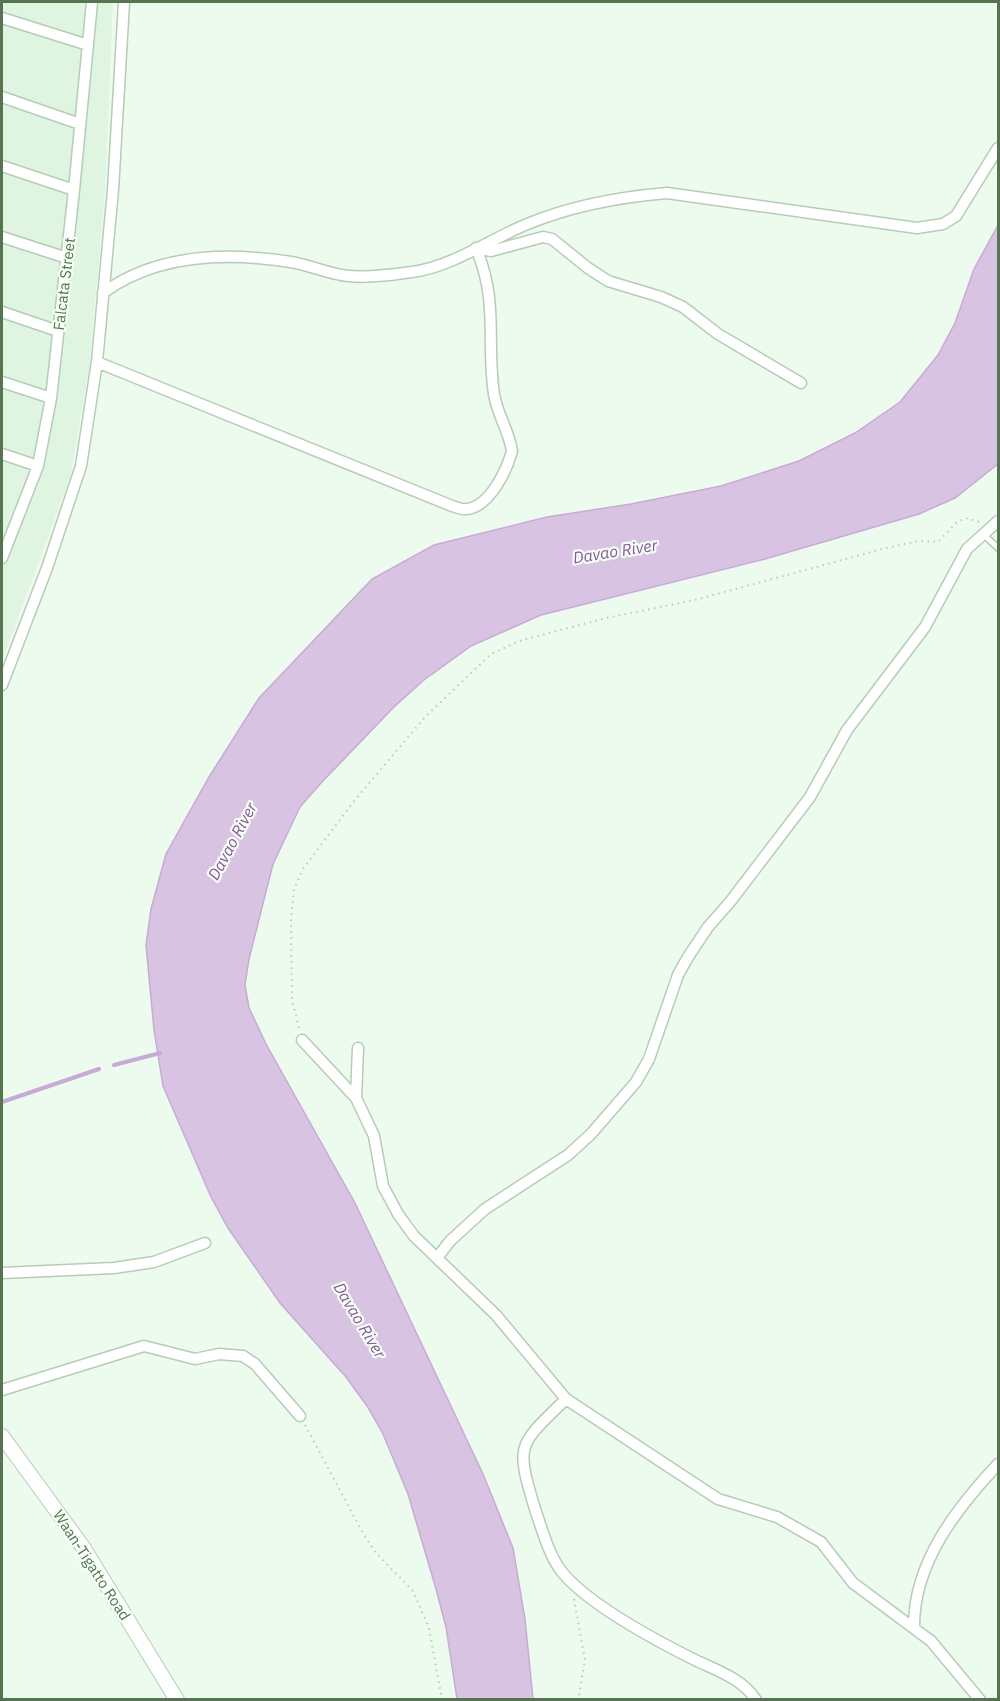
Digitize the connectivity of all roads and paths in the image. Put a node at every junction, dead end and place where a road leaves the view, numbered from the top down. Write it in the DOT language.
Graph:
graph roads {
  1 [pos="92,2"];
  2 [pos="124,2"];
  3 [pos="2,18"];
  4 [pos="88,45"];
  5 [pos="2,97"];
  6 [pos="80,124"];
  7 [pos="999,148"];
  8 [pos="2,166"];
  9 [pos="74,190"];
  10 [pos="2,237"];
  11 [pos="476,248"];
  12 [pos="67,258"];
  13 [pos="103,293"];
  14 [pos="2,312"];
  15 [pos="58,331"];
  16 [pos="97,362"];
  17 [pos="2,382"];
  18 [pos="801,382"];
  19 [pos="51,398"];
  20 [pos="2,454"];
  21 [pos="38,466"];
  22 [pos="991,528"];
  23 [pos="6,530"];
  24 [pos="999,548"];
  25 [pos="2,558"];
  26 [pos="2,685"];
  27 [pos="302,1040"];
  28 [pos="358,1048"];
  29 [pos="356,1098"];
  30 [pos="205,1243"];
  31 [pos="437,1258"];
  32 [pos="2,1274"];
  33 [pos="2,1390"];
  34 [pos="566,1399"];
  35 [pos="300,1416"];
  36 [pos="2,1436"];
  37 [pos="999,1464"];
  38 [pos="576,1586"];
  39 [pos="914,1626"];
  40 [pos="177,1700"];
  41 [pos="442,1700"];
  42 [pos="578,1700"];
  43 [pos="756,1700"];
  44 [pos="980,1700"];
  1 -- 4 [label="street, Falcata Street"];
  2 -- 13 [label="street"];
  3 -- 4 [label="street"];
  4 -- 6 [label="street, Falcata Street"];
  5 -- 6 [label="street"];
  6 -- 9 [label="street, Falcata Street"];
  7 -- 11 [label="street"];
  8 -- 9 [label="street"];
  9 -- 12 [label="street, Falcata Street"];
  10 -- 12 [label="street"];
  11 -- 13 [label="street"];
  11 -- 16 [label="street"];
  11 -- 18 [label="street"];
  12 -- 15 [label="street, Falcata Street"];
  13 -- 16 [label="street"];
  14 -- 15 [label="street"];
  15 -- 19 [label="street, Falcata Street"];
  16 -- 26 [label="street"];
  17 -- 19 [label="street"];
  19 -- 21 [label="street, Falcata Street"];
  20 -- 21 [label="street"];
  21 -- 23 [label="street, Falcata Street"];
  22 -- 24 [label="lane"];
  22 -- 27 [label="path"];
  22 -- 31 [label="street"];
  23 -- 25 [label="street, Falcata Street"];
  27 -- 29 [label="street"];
  28 -- 29 [label="street"];
  29 -- 31 [label="street"];
  30 -- 32 [label="street"];
  31 -- 34 [label="street"];
  33 -- 35 [label="street"];
  34 -- 38 [label="street"];
  34 -- 39 [label="street"];
  35 -- 41 [label="path"];
  36 -- 40 [label="street, Waan-Tigatto Road"];
  37 -- 39 [label="street"];
  38 -- 42 [label="path"];
  38 -- 43 [label="street"];
  39 -- 44 [label="street"];
}
